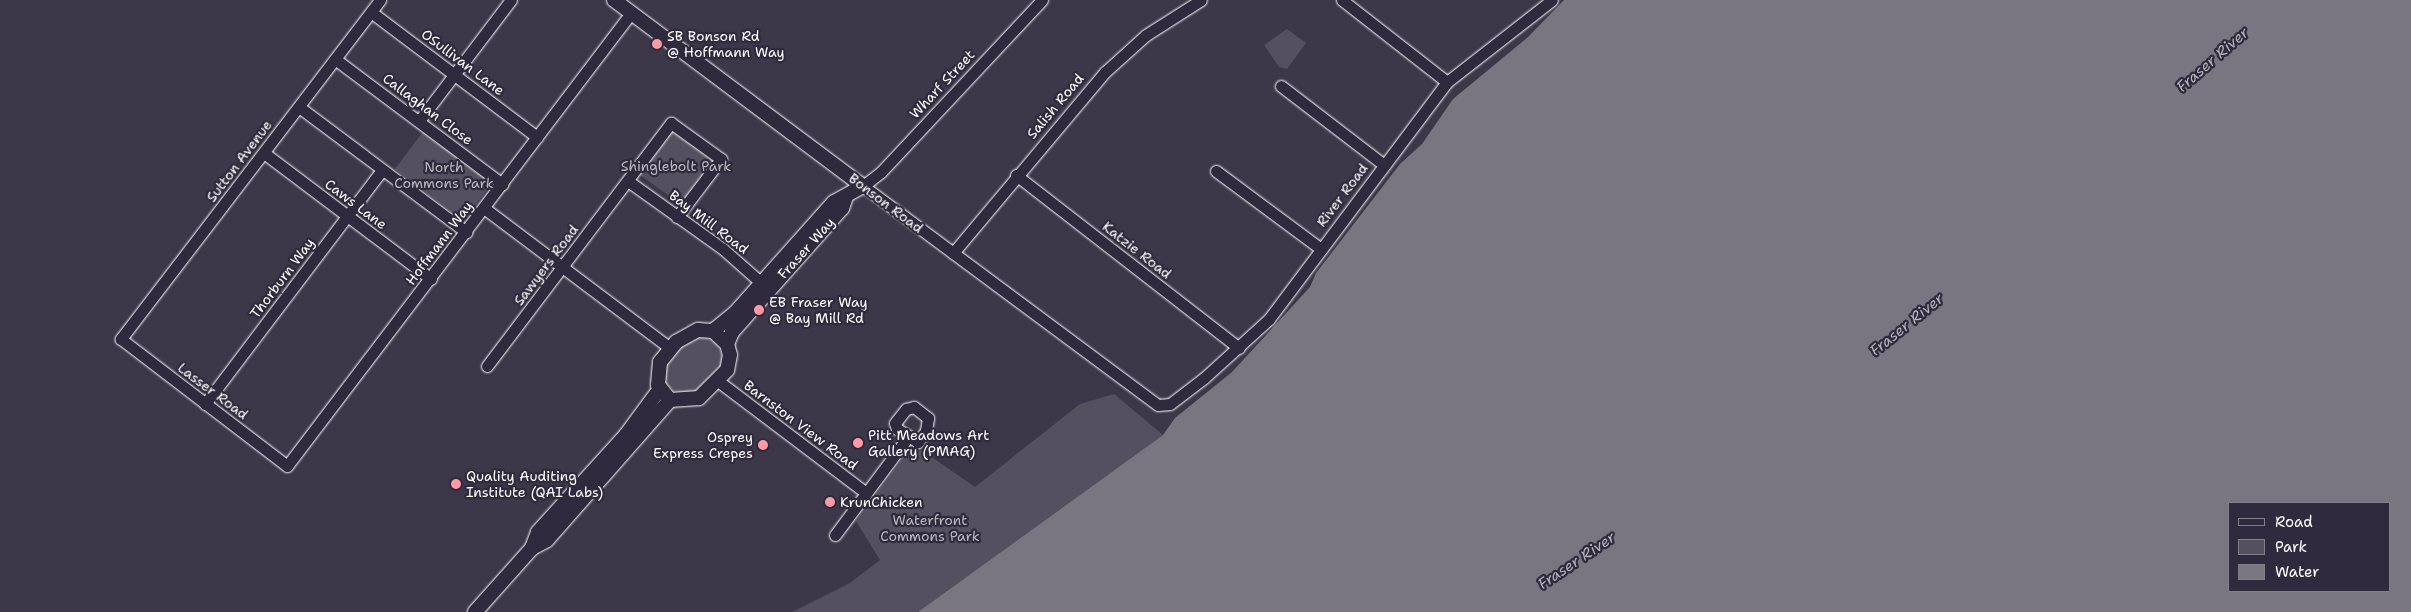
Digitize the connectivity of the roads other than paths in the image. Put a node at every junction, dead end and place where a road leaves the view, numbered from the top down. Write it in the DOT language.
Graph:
graph roads {
  1 [pos="380,0"];
  2 [pos="511,0"];
  3 [pos="614,0"];
  4 [pos="1042,0"];
  5 [pos="1201,0"];
  6 [pos="1342,0"];
  7 [pos="1552,0"];
  8 [pos="371,12"];
  9 [pos="631,13"];
  10 [pos="336,59"];
  11 [pos="454,74"];
  12 [pos="1447,82"];
  13 [pos="1281,86"];
  14 [pos="299,107"];
  15 [pos="419,121"];
  16 [pos="537,138"];
  17 [pos="264,154"];
  18 [pos="1384,165"];
  19 [pos="382,170"];
  20 [pos="1216,171"];
  21 [pos="1016,176"];
  22 [pos="628,181"];
  23 [pos="502,184"];
  24 [pos="863,186"];
  25 [pos="484,208"];
  26 [pos="347,216"];
  27 [pos="677,217"];
  28 [pos="466,232"];
  29 [pos="1321,248"];
  30 [pos="953,253"];
  31 [pos="563,267"];
  32 [pos="431,279"];
  33 [pos="766,286"];
  34 [pos="713,330"];
  35 [pos="121,340"];
  36 [pos="727,344"];
  37 [pos="670,348"];
  38 [pos="1239,348"];
  39 [pos="487,366"];
  40 [pos="718,381"];
  41 [pos="665,395"];
  42 [pos="205,404"];
  43 [pos="1158,405"];
  44 [pos="908,437"];
  45 [pos="287,466"];
  46 [pos="866,493"];
  47 [pos="835,535"];
  48 [pos="474,612"];
  1 -- 8 [label="street, Sutton Avenue"];
  2 -- 11 [label="street"];
  3 -- 9 [label="street, Bonson Road"];
  4 -- 24 [label="street, Wharf Street"];
  5 -- 21 [label="street, Salish Road"];
  6 -- 12 [label="street"];
  7 -- 12 [label="street, River Road"];
  8 -- 10 [label="street, Sutton Avenue"];
  8 -- 11 [label="street, OSullivan Lane"];
  9 -- 16 [label="street, Hoffmann Way"];
  9 -- 24 [label="street, Bonson Road"];
  10 -- 14 [label="street, Sutton Avenue"];
  10 -- 15 [label="street, Callaghan Close"];
  11 -- 15 [label="street"];
  11 -- 16 [label="street, OSullivan Lane"];
  12 -- 18 [label="street, River Road"];
  13 -- 18 [label="street"];
  14 -- 17 [label="street, Sutton Avenue"];
  14 -- 19 [label="street"];
  15 -- 23 [label="street, Callaghan Close"];
  16 -- 23 [label="street, Hoffmann Way"];
  17 -- 26 [label="street, Caws Lane"];
  17 -- 35 [label="street, Sutton Avenue"];
  18 -- 29 [label="street, River Road"];
  19 -- 26 [label="street, Thorburn Way"];
  19 -- 28 [label="street"];
  20 -- 29 [label="street"];
  21 -- 30 [label="street, Salish Road"];
  21 -- 38 [label="street, Katzie Road"];
  22 -- 27 [label="street, Bay Mill Road"];
  22 -- 27 [label="street, Sawyers Road"];
  22 -- 31 [label="street, Sawyers Road"];
  23 -- 25 [label="street, Hoffmann Way"];
  24 -- 30 [label="street, Bonson Road"];
  24 -- 33 [label="street, Fraser Way"];
  25 -- 28 [label="street, Hoffmann Way"];
  25 -- 31 [label="street"];
  26 -- 32 [label="street, Caws Lane"];
  26 -- 42 [label="street, Thorburn Way"];
  27 -- 33 [label="street, Bay Mill Road"];
  28 -- 32 [label="street, Hoffmann Way"];
  29 -- 38 [label="street, River Road"];
  30 -- 43 [label="street, Bonson Road"];
  31 -- 37 [label="street"];
  31 -- 39 [label="street, Sawyers Road"];
  32 -- 45 [label="street, Hoffmann Way"];
  33 -- 34 [label="street, Fraser Way"];
  33 -- 36 [label="street, Fraser Way"];
  34 -- 36 [label="street"];
  34 -- 37 [label="street"];
  35 -- 42 [label="street, Lasser Road"];
  36 -- 40 [label="street"];
  37 -- 41 [label="street"];
  38 -- 43 [label="street, River Road"];
  40 -- 41 [label="street"];
  40 -- 46 [label="street, Barnston View Road"];
  41 -- 48 [label="street"];
  42 -- 45 [label="street, Lasser Road"];
  44 -- 46 [label="street"];
  46 -- 47 [label="street"];
}
